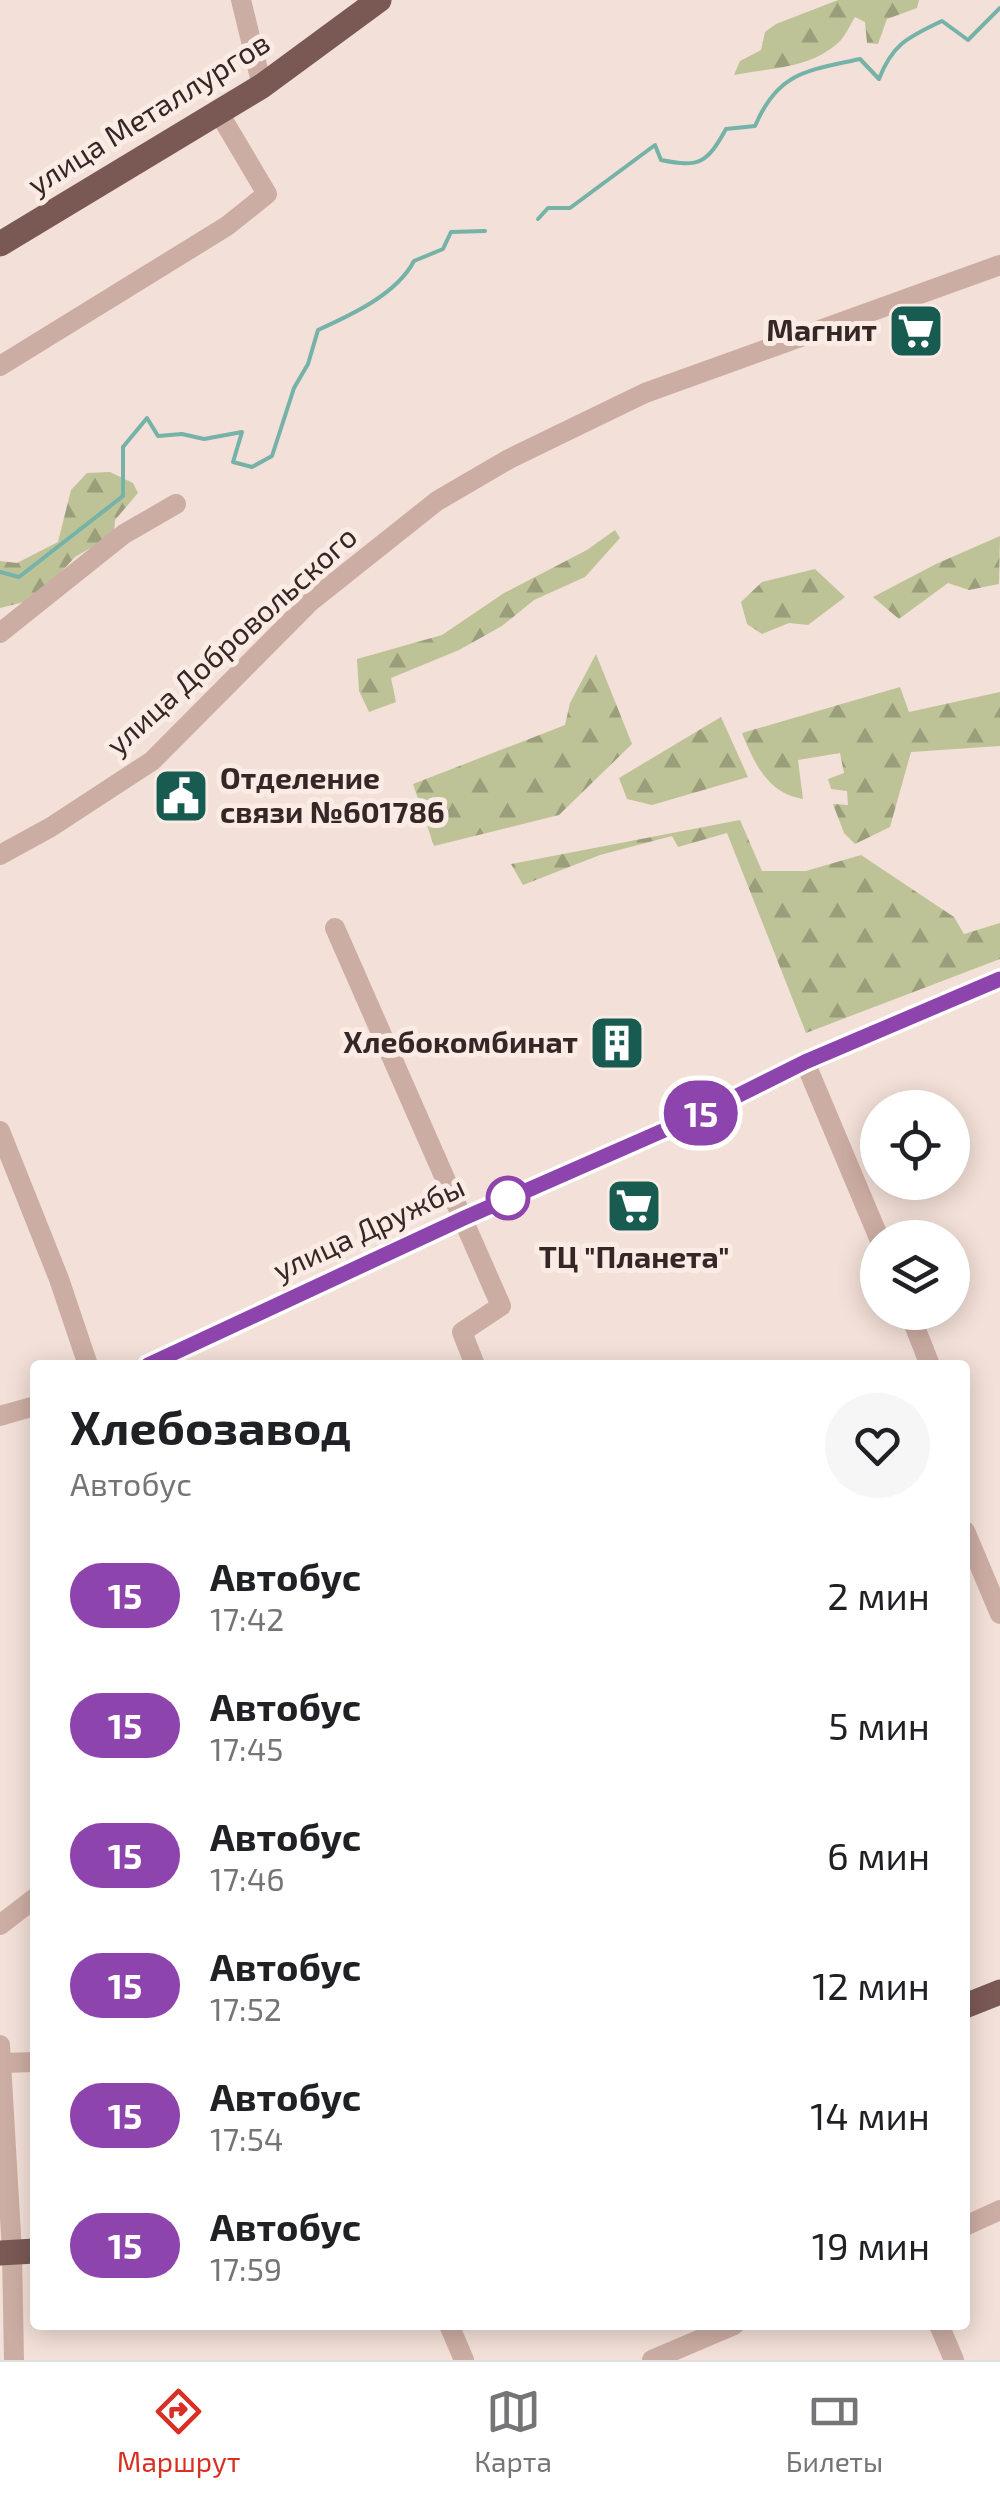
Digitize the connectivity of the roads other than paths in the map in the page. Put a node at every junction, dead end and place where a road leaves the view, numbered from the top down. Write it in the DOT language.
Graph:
graph roads {
  1 [pos="241,0"];
  2 [pos="379,0"];
  3 [pos="262,86"];
  4 [pos="219,113"];
  5 [pos="0,244"];
  6 [pos="1000,265"];
  7 [pos="0,366"];
  8 [pos="176,504"];
  9 [pos="0,633"];
  10 [pos="0,855"];
  11 [pos="335,928"];
  12 [pos="1000,979"];
  13 [pos="805,1062"];
  14 [pos="0,1132"];
  15 [pos="464,1218"];
  16 [pos="871,1220"];
  17 [pos="916,1330"];
  18 [pos="86,1360"];
  19 [pos="159,1360"];
  20 [pos="473,1360"];
  21 [pos="928,1360"];
  22 [pos="30,1407"];
  23 [pos="0,1416"];
  24 [pos="970,1543"];
  25 [pos="1000,1614"];
  26 [pos="30,1902"];
  27 [pos="0,1925"];
  28 [pos="1000,1992"];
  29 [pos="970,2004"];
  30 [pos="0,2045"];
  31 [pos="30,2062"];
  32 [pos="1,2063"];
  33 [pos="1000,2210"];
  34 [pos="970,2224"];
  35 [pos="16,2252"];
  36 [pos="451,2330"];
  37 [pos="722,2330"];
  38 [pos="941,2330"];
  39 [pos="14,2360"];
  40 [pos="464,2360"];
  41 [pos="652,2360"];
  42 [pos="954,2360"];
  1 -- 3 [label="street"];
  2 -- 3 [label="main road, улица Металлургов"];
  3 -- 4 [label="main road, улица Металлургов"];
  4 -- 5 [label="main road, улица Металлургов"];
  4 -- 7 [label="street"];
  6 -- 10 [label="street, улица Добровольского"];
  8 -- 9 [label="street"];
  11 -- 15 [label="street"];
  12 -- 13 [label="street, улица Дружбы"];
  13 -- 15 [label="street, улица Дружбы"];
  13 -- 16 [label="street"];
  14 -- 18 [label="street"];
  15 -- 19 [label="street, улица Дружбы"];
  15 -- 20 [label="street"];
  17 -- 21 [label="street"];
  22 -- 23 [label="street"];
  24 -- 25 [label="street"];
  26 -- 27 [label="street"];
  28 -- 29 [label="main road"];
  30 -- 32 [label="street"];
  31 -- 32 [label="street"];
  32 -- 35 [label="street"];
  33 -- 34 [label="street"];
  35 -- 39 [label="street"];
  36 -- 40 [label="street"];
  37 -- 41 [label="street"];
  38 -- 42 [label="street"];
}
